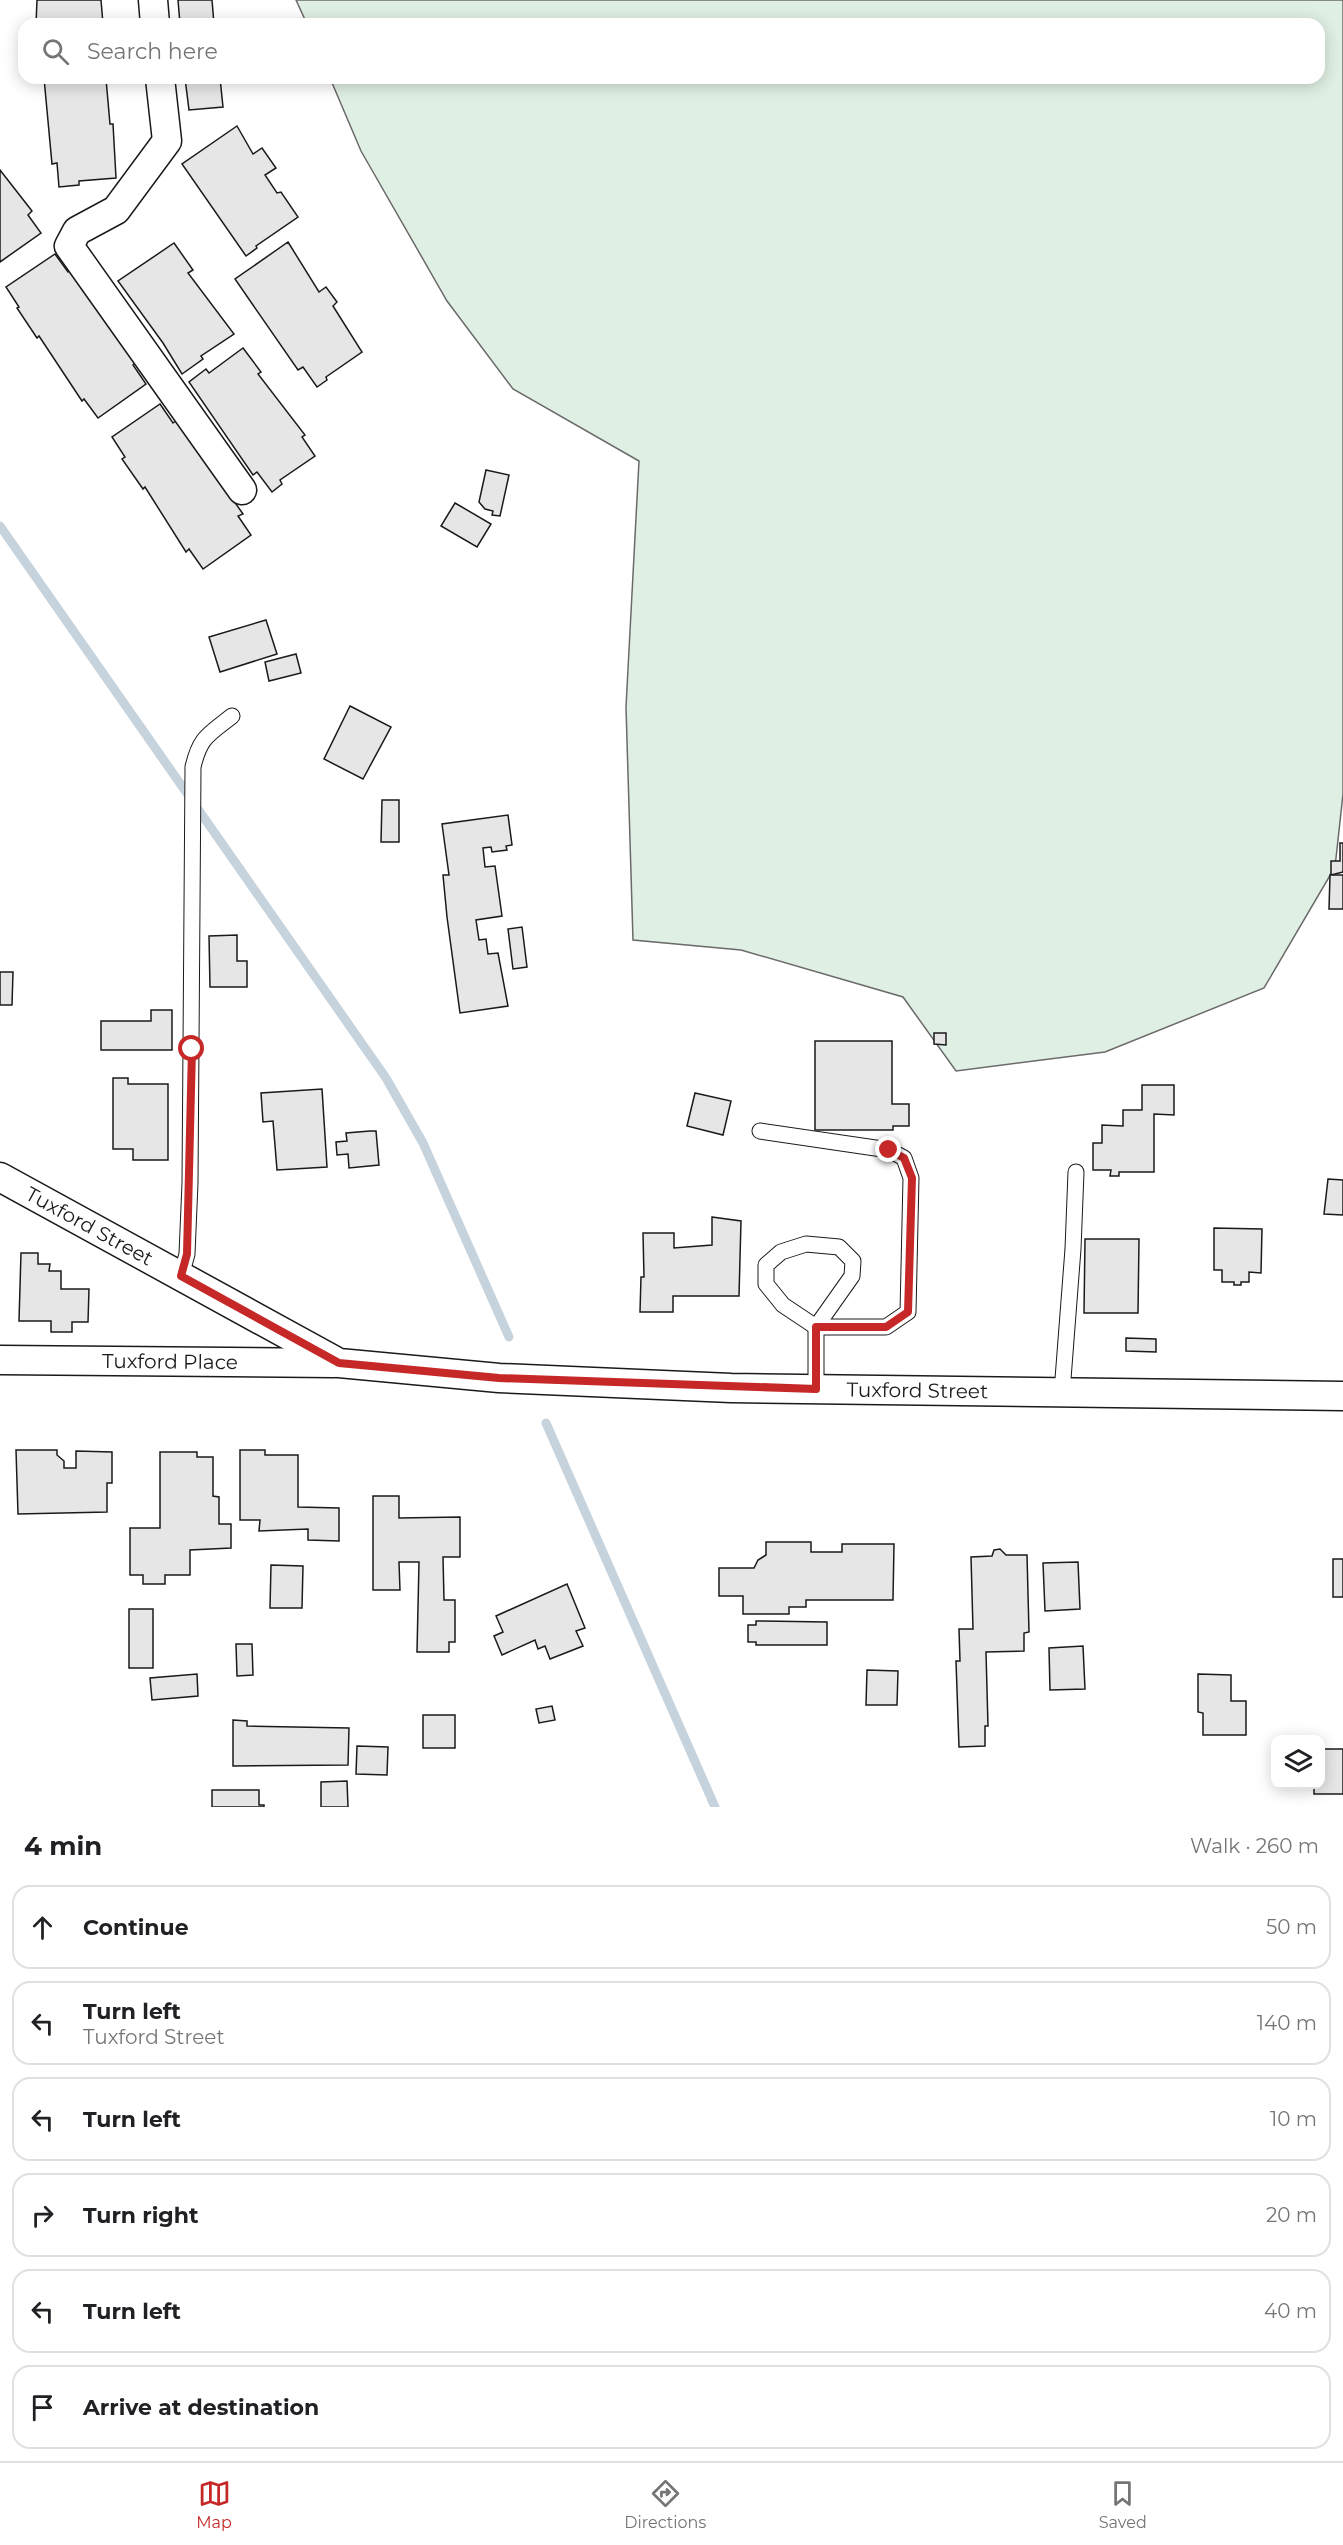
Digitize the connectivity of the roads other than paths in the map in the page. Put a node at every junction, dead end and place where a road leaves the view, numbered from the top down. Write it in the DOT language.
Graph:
graph roads {
  1 [pos="153,0"];
  2 [pos="154,18"];
  3 [pos="161,84"];
  4 [pos="242,490"];
  5 [pos="232,716"];
  6 [pos="760,1131"];
  7 [pos="1076,1172"];
  8 [pos="0,1177"];
  9 [pos="181,1276"];
  10 [pos="816,1327"];
  11 [pos="0,1360"];
  12 [pos="339,1363"];
  13 [pos="816,1389"];
  14 [pos="1062,1392"];
  15 [pos="1343,1396"];
  1 -- 2 [label="street"];
  3 -- 4 [label="street"];
  5 -- 9 [label="lane"];
  6 -- 10 [label="lane"];
  7 -- 14 [label="lane"];
  8 -- 9 [label="street, Tuxford Street"];
  9 -- 12 [label="street, Tuxford Street"];
  10 -- 10 [label="lane"];
  10 -- 13 [label="lane"];
  11 -- 12 [label="street, Tuxford Place"];
  12 -- 13 [label="street, Tuxford Street"];
  13 -- 14 [label="street, Tuxford Street"];
  14 -- 15 [label="street, Tuxford Street"];
}
